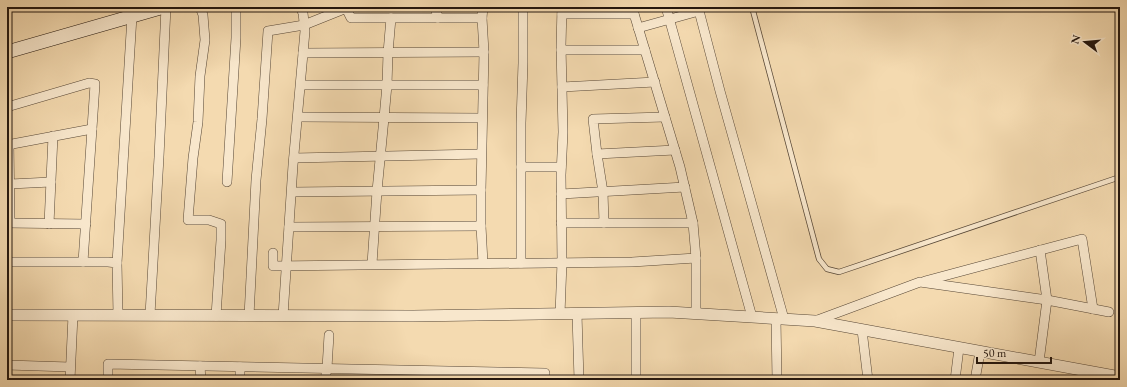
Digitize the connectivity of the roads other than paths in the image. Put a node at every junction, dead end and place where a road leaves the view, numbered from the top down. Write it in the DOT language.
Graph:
graph roads {
  1 [pos="165,7"];
  2 [pos="200,7"];
  3 [pos="236,7"];
  4 [pos="300,7"];
  5 [pos="435,7"];
  6 [pos="483,7"];
  7 [pos="523,7"];
  8 [pos="666,7"];
  9 [pos="752,7"];
  10 [pos="347,8"];
  11 [pos="699,9"];
  12 [pos="562,10"];
  13 [pos="633,11"];
  14 [pos="132,16"];
  15 [pos="391,18"];
  16 [pos="438,18"];
  17 [pos="482,18"];
  18 [pos="669,19"];
  19 [pos="304,25"];
  20 [pos="638,28"];
  21 [pos="561,50"];
  22 [pos="645,50"];
  23 [pos="7,52"];
  24 [pos="484,52"];
  25 [pos="304,53"];
  26 [pos="388,53"];
  27 [pos="655,82"];
  28 [pos="301,85"];
  29 [pos="387,85"];
  30 [pos="483,85"];
  31 [pos="562,87"];
  32 [pos="7,107"];
  33 [pos="298,117"];
  34 [pos="665,117"];
  35 [pos="384,118"];
  36 [pos="482,118"];
  37 [pos="92,129"];
  38 [pos="53,136"];
  39 [pos="8,144"];
  40 [pos="675,150"];
  41 [pos="481,154"];
  42 [pos="597,154"];
  43 [pos="380,156"];
  44 [pos="294,158"];
  45 [pos="521,167"];
  46 [pos="561,167"];
  47 [pos="1120,177"];
  48 [pos="51,182"];
  49 [pos="227,182"];
  50 [pos="10,184"];
  51 [pos="685,187"];
  52 [pos="481,190"];
  53 [pos="292,192"];
  54 [pos="377,192"];
  55 [pos="602,192"];
  56 [pos="561,194"];
  57 [pos="9,223"];
  58 [pos="561,223"];
  59 [pos="604,223"];
  60 [pos="693,223"];
  61 [pos="49,224"];
  62 [pos="86,224"];
  63 [pos="481,226"];
  64 [pos="289,227"];
  65 [pos="375,227"];
  66 [pos="1040,250"];
  67 [pos="273,253"];
  68 [pos="696,258"];
  69 [pos="7,262"];
  70 [pos="83,262"];
  71 [pos="521,262"];
  72 [pos="562,262"];
  73 [pos="117,263"];
  74 [pos="483,263"];
  75 [pos="372,264"];
  76 [pos="287,266"];
  77 [pos="920,282"];
  78 [pos="1047,300"];
  79 [pos="1093,309"];
  80 [pos="1109,312"];
  81 [pos="636,313"];
  82 [pos="560,314"];
  83 [pos="577,314"];
  84 [pos="696,314"];
  85 [pos="7,315"];
  86 [pos="73,315"];
  87 [pos="118,315"];
  88 [pos="150,315"];
  89 [pos="216,316"];
  90 [pos="249,316"];
  91 [pos="284,316"];
  92 [pos="752,317"];
  93 [pos="780,319"];
  94 [pos="815,321"];
  95 [pos="862,330"];
  96 [pos="329,335"];
  97 [pos="959,348"];
  98 [pos="980,352"];
  99 [pos="1039,362"];
  100 [pos="7,365"];
  101 [pos="200,366"];
  102 [pos="70,367"];
  103 [pos="240,367"];
  104 [pos="327,368"];
  105 [pos="1120,377"];
  106 [pos="70,380"];
  107 [pos="108,380"];
  108 [pos="201,380"];
  109 [pos="240,380"];
  110 [pos="325,380"];
  111 [pos="545,380"];
  112 [pos="579,380"];
  113 [pos="636,380"];
  114 [pos="777,380"];
  115 [pos="868,380"];
  116 [pos="955,380"];
  117 [pos="974,380"];
  1 -- 14 [label="main road"];
  1 -- 88 [label="street"];
  2 -- 89 [label="street"];
  3 -- 49 [label="street"];
  4 -- 19 [label="street"];
  5 -- 16 [label="street"];
  6 -- 17 [label="street"];
  7 -- 45 [label="street"];
  8 -- 18 [label="street"];
  9 -- 47 [label="lane"];
  10 -- 15 [label="street"];
  10 -- 19 [label="street"];
  11 -- 18 [label="street"];
  11 -- 93 [label="street"];
  12 -- 13 [label="street"];
  12 -- 21 [label="street"];
  13 -- 20 [label="street"];
  14 -- 23 [label="main road"];
  14 -- 73 [label="street"];
  15 -- 16 [label="street"];
  15 -- 26 [label="street"];
  16 -- 17 [label="street"];
  17 -- 24 [label="street"];
  18 -- 20 [label="street"];
  18 -- 92 [label="street"];
  19 -- 25 [label="street"];
  19 -- 90 [label="street"];
  20 -- 22 [label="street"];
  21 -- 22 [label="street"];
  21 -- 31 [label="street"];
  22 -- 27 [label="street"];
  24 -- 26 [label="street"];
  24 -- 30 [label="street"];
  25 -- 26 [label="street"];
  25 -- 28 [label="street"];
  26 -- 29 [label="street"];
  27 -- 31 [label="street"];
  27 -- 34 [label="street"];
  28 -- 29 [label="street"];
  28 -- 33 [label="street"];
  29 -- 30 [label="street"];
  29 -- 35 [label="street"];
  30 -- 36 [label="street"];
  31 -- 46 [label="street"];
  32 -- 37 [label="street"];
  33 -- 35 [label="street"];
  33 -- 44 [label="street"];
  34 -- 40 [label="street"];
  34 -- 42 [label="street"];
  35 -- 36 [label="street"];
  35 -- 43 [label="street"];
  36 -- 41 [label="street"];
  37 -- 38 [label="street"];
  37 -- 62 [label="street"];
  38 -- 39 [label="street"];
  38 -- 48 [label="street"];
  39 -- 50 [label="street"];
  40 -- 42 [label="street"];
  40 -- 51 [label="street"];
  41 -- 43 [label="street"];
  41 -- 52 [label="street"];
  42 -- 55 [label="street"];
  43 -- 44 [label="street"];
  43 -- 54 [label="street"];
  44 -- 53 [label="street"];
  45 -- 46 [label="street"];
  45 -- 71 [label="street"];
  46 -- 56 [label="street"];
  48 -- 50 [label="street"];
  48 -- 61 [label="street"];
  50 -- 57 [label="street"];
  51 -- 55 [label="street"];
  51 -- 60 [label="street"];
  52 -- 54 [label="street"];
  52 -- 63 [label="street"];
  53 -- 54 [label="street"];
  53 -- 64 [label="street"];
  54 -- 65 [label="street"];
  55 -- 56 [label="street"];
  55 -- 59 [label="street"];
  56 -- 58 [label="street"];
  57 -- 61 [label="street"];
  58 -- 59 [label="street"];
  58 -- 72 [label="street"];
  59 -- 60 [label="street"];
  60 -- 68 [label="street"];
  61 -- 62 [label="street"];
  62 -- 70 [label="street"];
  63 -- 65 [label="street"];
  63 -- 74 [label="street"];
  64 -- 65 [label="street"];
  64 -- 76 [label="street"];
  65 -- 75 [label="street"];
  66 -- 77 [label="street"];
  66 -- 78 [label="street"];
  66 -- 79 [label="street"];
  67 -- 76 [label="street"];
  68 -- 72 [label="street"];
  68 -- 84 [label="street"];
  69 -- 70 [label="street"];
  70 -- 73 [label="street"];
  71 -- 72 [label="street"];
  71 -- 74 [label="street"];
  72 -- 82 [label="street"];
  73 -- 87 [label="street"];
  74 -- 75 [label="street"];
  75 -- 76 [label="street"];
  76 -- 91 [label="street"];
  77 -- 78 [label="street"];
  77 -- 94 [label="street"];
  78 -- 79 [label="street"];
  78 -- 99 [label="street"];
  79 -- 80 [label="street"];
  81 -- 83 [label="street"];
  81 -- 84 [label="street"];
  81 -- 113 [label="street"];
  82 -- 83 [label="street"];
  82 -- 91 [label="street"];
  83 -- 112 [label="street"];
  84 -- 92 [label="street"];
  85 -- 86 [label="street"];
  86 -- 87 [label="street"];
  86 -- 102 [label="street"];
  87 -- 88 [label="street"];
  88 -- 89 [label="street"];
  89 -- 90 [label="street"];
  90 -- 91 [label="street"];
  92 -- 93 [label="street"];
  93 -- 94 [label="street"];
  93 -- 114 [label="street"];
  94 -- 95 [label="street"];
  95 -- 97 [label="street"];
  95 -- 115 [label="street"];
  96 -- 104 [label="street"];
  97 -- 98 [label="street"];
  97 -- 116 [label="street"];
  98 -- 99 [label="street"];
  98 -- 117 [label="street"];
  99 -- 105 [label="street"];
  100 -- 102 [label="street"];
  101 -- 103 [label="street"];
  101 -- 107 [label="street"];
  101 -- 108 [label="street"];
  102 -- 106 [label="street"];
  103 -- 104 [label="street"];
  103 -- 109 [label="street"];
  104 -- 110 [label="street"];
  104 -- 111 [label="street"];
}
